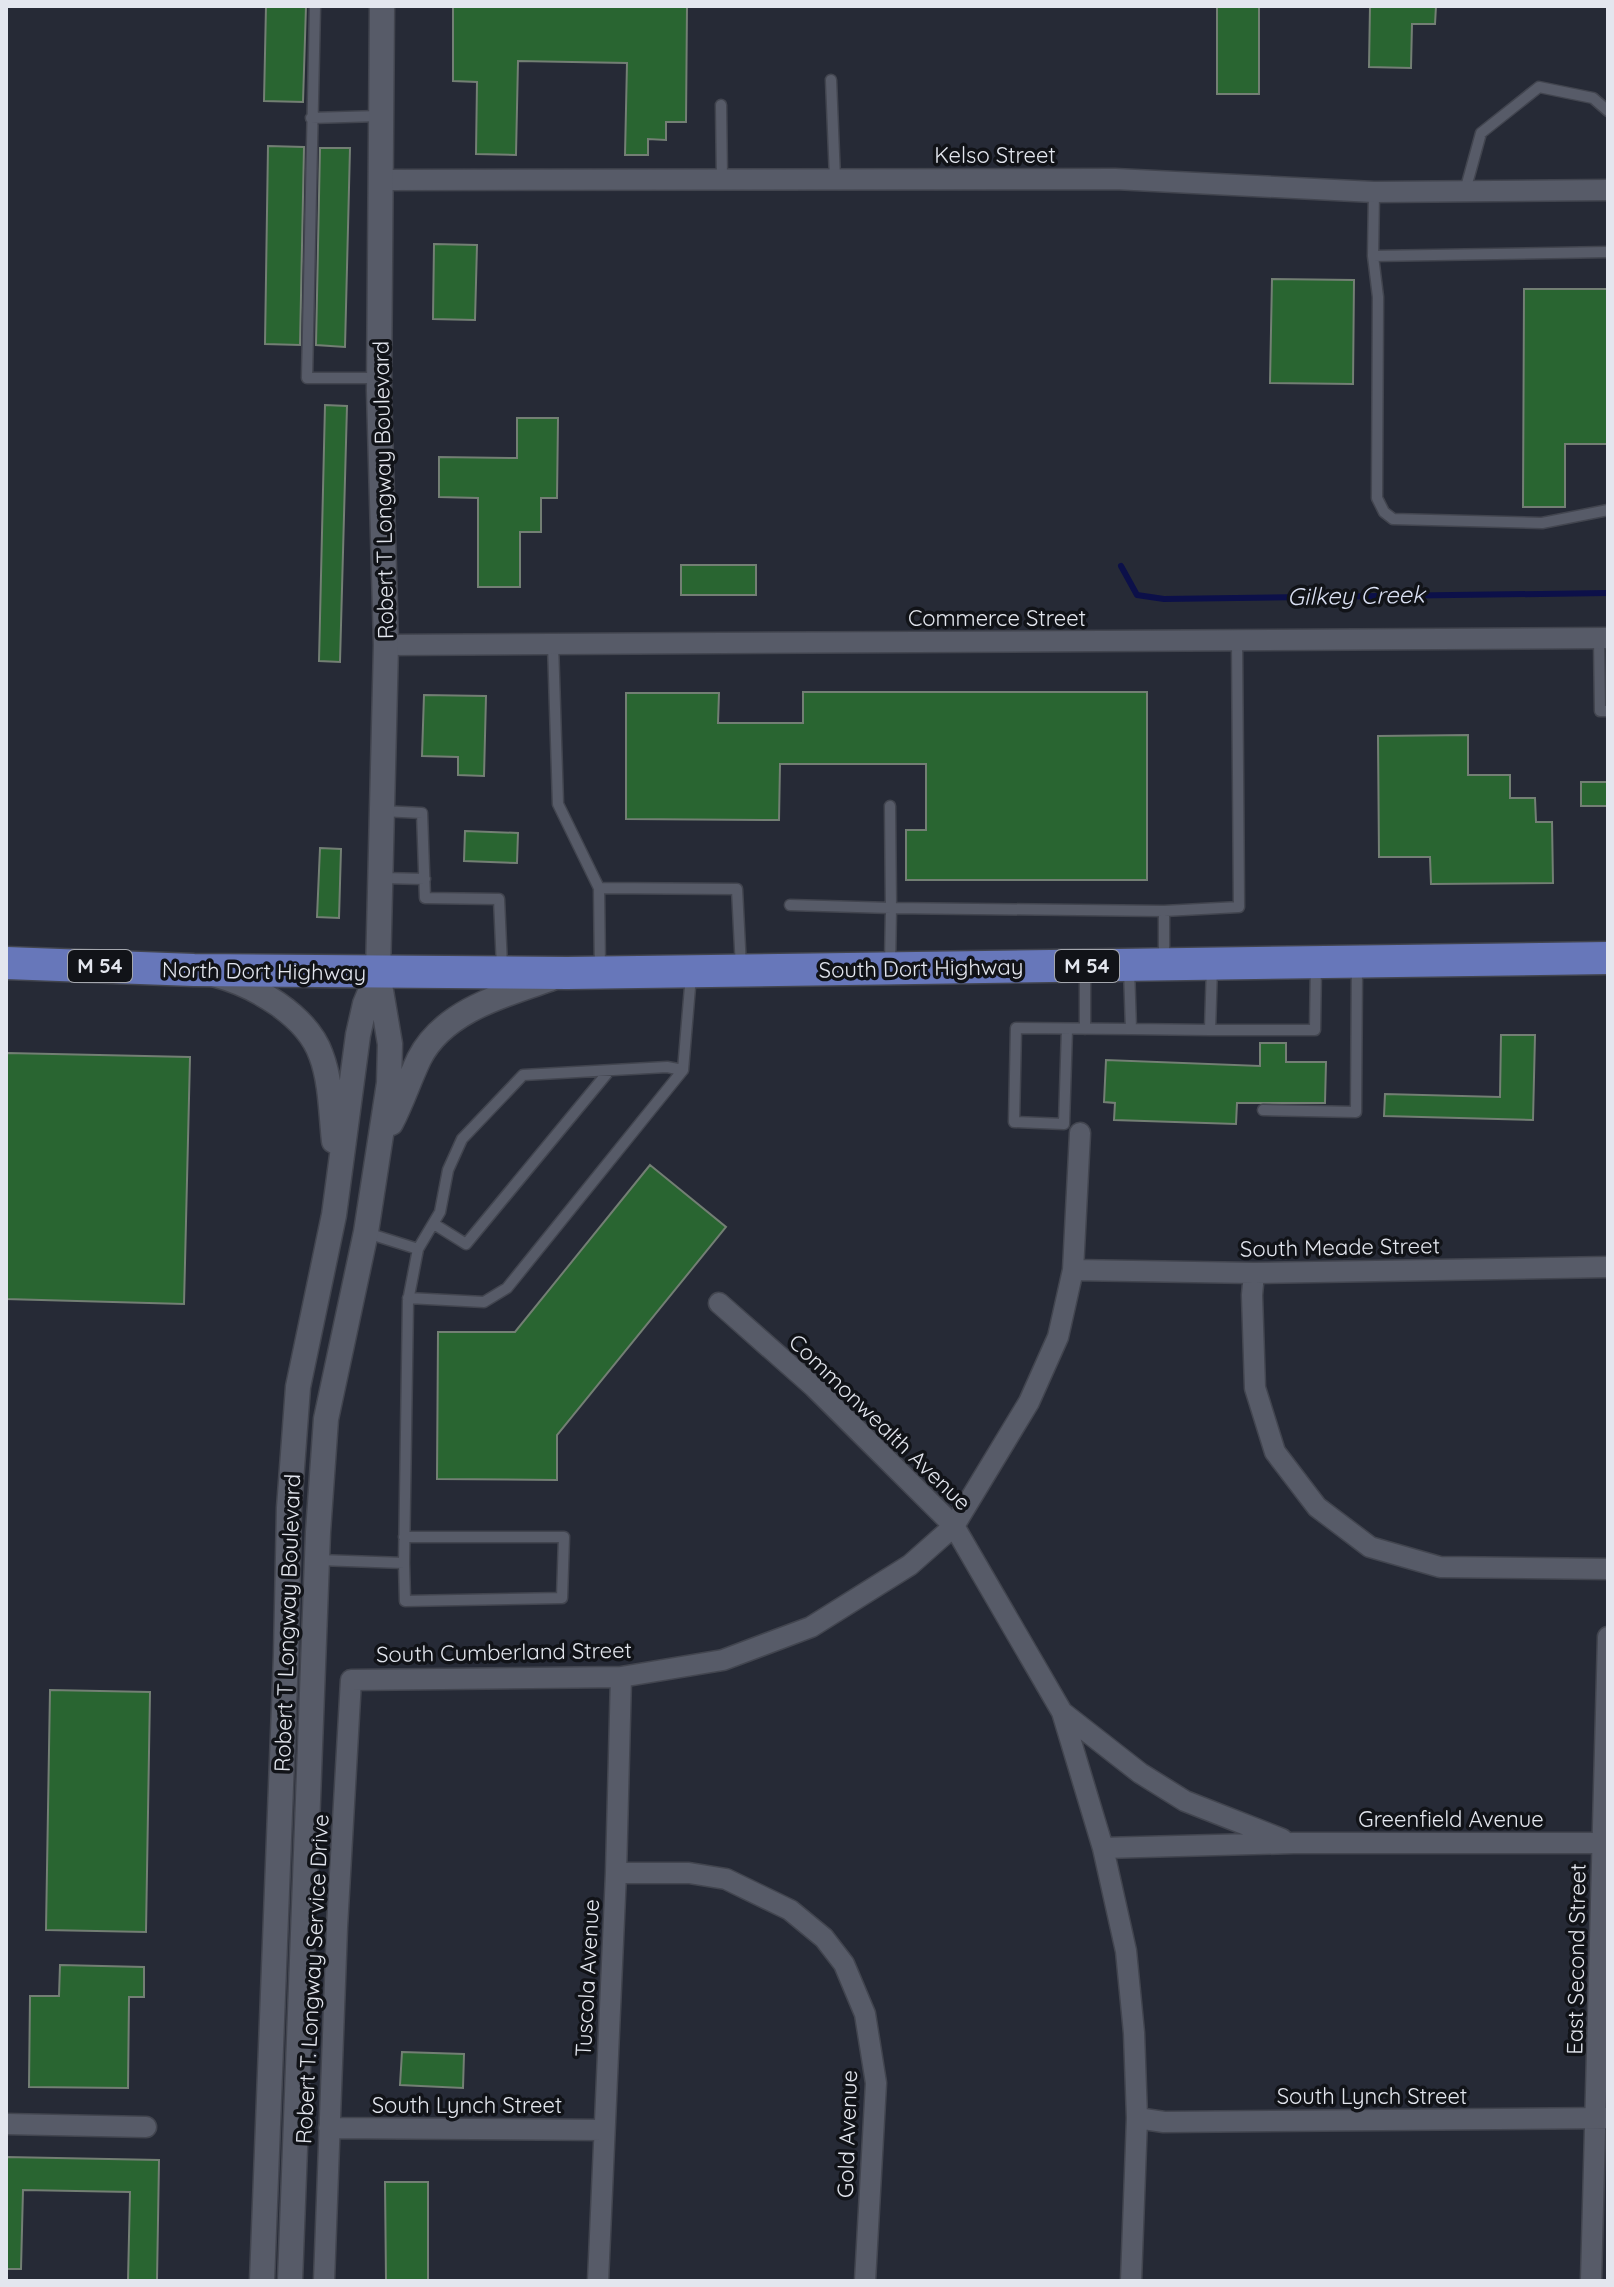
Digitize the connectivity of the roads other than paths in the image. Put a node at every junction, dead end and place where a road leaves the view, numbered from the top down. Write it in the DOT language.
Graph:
graph roads {
  1 [pos="315,6"];
  2 [pos="382,6"];
  3 [pos="831,80"];
  4 [pos="721,105"];
  5 [pos="1608,111"];
  6 [pos="381,116"];
  7 [pos="311,118"];
  8 [pos="722,179"];
  9 [pos="835,179"];
  10 [pos="381,180"];
  11 [pos="1608,190"];
  12 [pos="1465,191"];
  13 [pos="1374,192"];
  14 [pos="1608,252"];
  15 [pos="1373,256"];
  16 [pos="379,378"];
  17 [pos="1608,510"];
  18 [pos="1603,638"];
  19 [pos="1237,640"];
  20 [pos="553,644"];
  21 [pos="386,645"];
  22 [pos="1608,711"];
  23 [pos="890,806"];
  24 [pos="382,811"];
  25 [pos="380,878"];
  26 [pos="425,879"];
  27 [pos="599,888"];
  28 [pos="790,905"];
  29 [pos="891,908"];
  30 [pos="1164,911"];
  31 [pos="1608,958"];
  32 [pos="1357,962"];
  33 [pos="6,963"];
  34 [pos="1316,963"];
  35 [pos="1212,964"];
  36 [pos="1129,965"];
  37 [pos="1164,965"];
  38 [pos="1086,966"];
  39 [pos="890,968"];
  40 [pos="194,970"];
  41 [pos="741,970"];
  42 [pos="691,971"];
  43 [pos="378,973"];
  44 [pos="503,973"];
  45 [pos="567,973"];
  46 [pos="600,973"];
  47 [pos="1067,1029"];
  48 [pos="1085,1029"];
  49 [pos="1131,1029"];
  50 [pos="1210,1030"];
  51 [pos="683,1070"];
  52 [pos="609,1071"];
  53 [pos="1263,1110"];
  54 [pos="1080,1133"];
  55 [pos="381,1143"];
  56 [pos="334,1215"];
  57 [pos="434,1224"];
  58 [pos="366,1232"];
  59 [pos="418,1249"];
  60 [pos="1608,1267"];
  61 [pos="1073,1270"];
  62 [pos="1254,1273"];
  63 [pos="408,1298"];
  64 [pos="719,1303"];
  65 [pos="954,1526"];
  66 [pos="404,1537"];
  67 [pos="317,1553"];
  68 [pos="404,1563"];
  69 [pos="1608,1569"];
  70 [pos="289,1570"];
  71 [pos="1608,1637"];
  72 [pos="621,1677"];
  73 [pos="351,1680"];
  74 [pos="1062,1712"];
  75 [pos="1294,1843"];
  76 [pos="1606,1843"];
  77 [pos="1103,1848"];
  78 [pos="616,1873"];
  79 [pos="1137,2118"];
  80 [pos="1602,2118"];
  81 [pos="6,2124"];
  82 [pos="146,2127"];
  83 [pos="329,2128"];
  84 [pos="604,2130"];
  85 [pos="262,2281"];
  86 [pos="290,2281"];
  87 [pos="324,2281"];
  88 [pos="598,2281"];
  89 [pos="865,2281"];
  90 [pos="1131,2281"];
  91 [pos="1591,2281"];
  1 -- 7 [label="lane"];
  2 -- 6 [label="street, Robert T Longway Boulevard"];
  3 -- 9 [label="lane"];
  4 -- 8 [label="lane"];
  5 -- 12 [label="lane"];
  6 -- 7 [label="lane"];
  6 -- 10 [label="street, Robert T Longway Boulevard"];
  7 -- 16 [label="lane"];
  8 -- 9 [label="street, Kelso Street"];
  8 -- 10 [label="street, Kelso Street"];
  9 -- 13 [label="street, Kelso Street"];
  10 -- 16 [label="street, Robert T Longway Boulevard"];
  11 -- 12 [label="street, Kelso Street"];
  12 -- 13 [label="street, Kelso Street"];
  13 -- 15 [label="lane"];
  14 -- 15 [label="lane"];
  15 -- 17 [label="lane"];
  16 -- 21 [label="street, Robert T Longway Boulevard"];
  18 -- 19 [label="street, Commerce Street"];
  18 -- 22 [label="lane"];
  19 -- 20 [label="street, Commerce Street"];
  19 -- 30 [label="lane"];
  20 -- 21 [label="street, Commerce Street"];
  20 -- 27 [label="lane"];
  21 -- 24 [label="street, Robert T Longway Boulevard"];
  23 -- 29 [label="lane"];
  24 -- 25 [label="street, Robert T Longway Boulevard"];
  24 -- 26 [label="lane"];
  25 -- 26 [label="lane"];
  25 -- 43 [label="street, Robert T Longway Boulevard"];
  26 -- 44 [label="lane"];
  27 -- 41 [label="lane"];
  27 -- 46 [label="lane"];
  28 -- 29 [label="lane"];
  29 -- 30 [label="lane"];
  29 -- 39 [label="lane"];
  30 -- 37 [label="lane"];
  31 -- 32 [label="main road, South Dort Highway / M 54"];
  32 -- 34 [label="main road, South Dort Highway / M 54"];
  32 -- 53 [label="lane"];
  33 -- 40 [label="main road, North Dort Highway / M 54"];
  34 -- 35 [label="main road, South Dort Highway / M 54"];
  34 -- 50 [label="lane"];
  35 -- 37 [label="main road, South Dort Highway / M 54"];
  35 -- 50 [label="lane"];
  36 -- 37 [label="main road, South Dort Highway / M 54"];
  36 -- 38 [label="main road, South Dort Highway / M 54"];
  36 -- 49 [label="lane"];
  38 -- 39 [label="main road, South Dort Highway / M 54"];
  38 -- 48 [label="lane"];
  39 -- 41 [label="main road, South Dort Highway / M 54"];
  40 -- 43 [label="main road, North Dort Highway / M 54"];
  40 -- 56 [label="street"];
  41 -- 42 [label="main road, South Dort Highway / M 54"];
  42 -- 46 [label="main road, South Dort Highway / M 54"];
  42 -- 51 [label="lane"];
  43 -- 44 [label="main road, South Dort Highway / M 54"];
  43 -- 55 [label="street, Robert T Longway Boulevard"];
  43 -- 56 [label="street, Robert T Longway Boulevard"];
  44 -- 45 [label="main road, South Dort Highway / M 54"];
  45 -- 46 [label="main road, South Dort Highway / M 54"];
  45 -- 55 [label="street"];
  47 -- 47 [label="lane"];
  47 -- 48 [label="lane"];
  48 -- 49 [label="lane"];
  49 -- 50 [label="lane"];
  51 -- 52 [label="lane"];
  51 -- 63 [label="lane"];
  52 -- 57 [label="lane"];
  52 -- 57 [label="lane"];
  54 -- 61 [label="street, South Cumberland Street"];
  55 -- 58 [label="street, Robert T Longway Boulevard"];
  56 -- 70 [label="street, Robert T Longway Boulevard"];
  57 -- 59 [label="lane"];
  58 -- 59 [label="lane"];
  58 -- 67 [label="street, Robert T Longway Boulevard"];
  59 -- 63 [label="lane"];
  60 -- 62 [label="street, South Meade Street"];
  61 -- 62 [label="street, South Meade Street"];
  61 -- 65 [label="street, South Cumberland Street"];
  62 -- 69 [label="street"];
  63 -- 66 [label="lane"];
  64 -- 65 [label="street, Commonwealth Avenue"];
  65 -- 72 [label="street, South Cumberland Street"];
  65 -- 74 [label="street, Commonwealth Avenue"];
  66 -- 68 [label="lane"];
  66 -- 68 [label="lane"];
  67 -- 68 [label="lane"];
  67 -- 70 [label="street"];
  67 -- 86 [label="street, Robert T Longway Boulevard"];
  70 -- 85 [label="street, Robert T Longway Boulevard"];
  71 -- 76 [label="street, East Second Street"];
  72 -- 73 [label="street, South Cumberland Street"];
  72 -- 78 [label="street, Tuscola Avenue"];
  73 -- 83 [label="street, Robert T. Longway Service Drive"];
  74 -- 75 [label="street, Greenfield Avenue"];
  74 -- 77 [label="street, Commonwealth Avenue"];
  75 -- 76 [label="street, Greenfield Avenue"];
  75 -- 77 [label="street, Greenfield Avenue"];
  76 -- 80 [label="street, East Second Street"];
  77 -- 79 [label="street, Commonwealth Avenue"];
  78 -- 84 [label="street, Tuscola Avenue"];
  78 -- 89 [label="street, Gold Avenue"];
  79 -- 80 [label="street, South Lynch Street"];
  79 -- 90 [label="street, Commonwealth Avenue"];
  80 -- 91 [label="street, East Second Street"];
  81 -- 82 [label="street"];
  83 -- 84 [label="street, South Lynch Street"];
  83 -- 87 [label="street, Robert T. Longway Service Drive"];
  84 -- 88 [label="street, Tuscola Avenue"];
}
